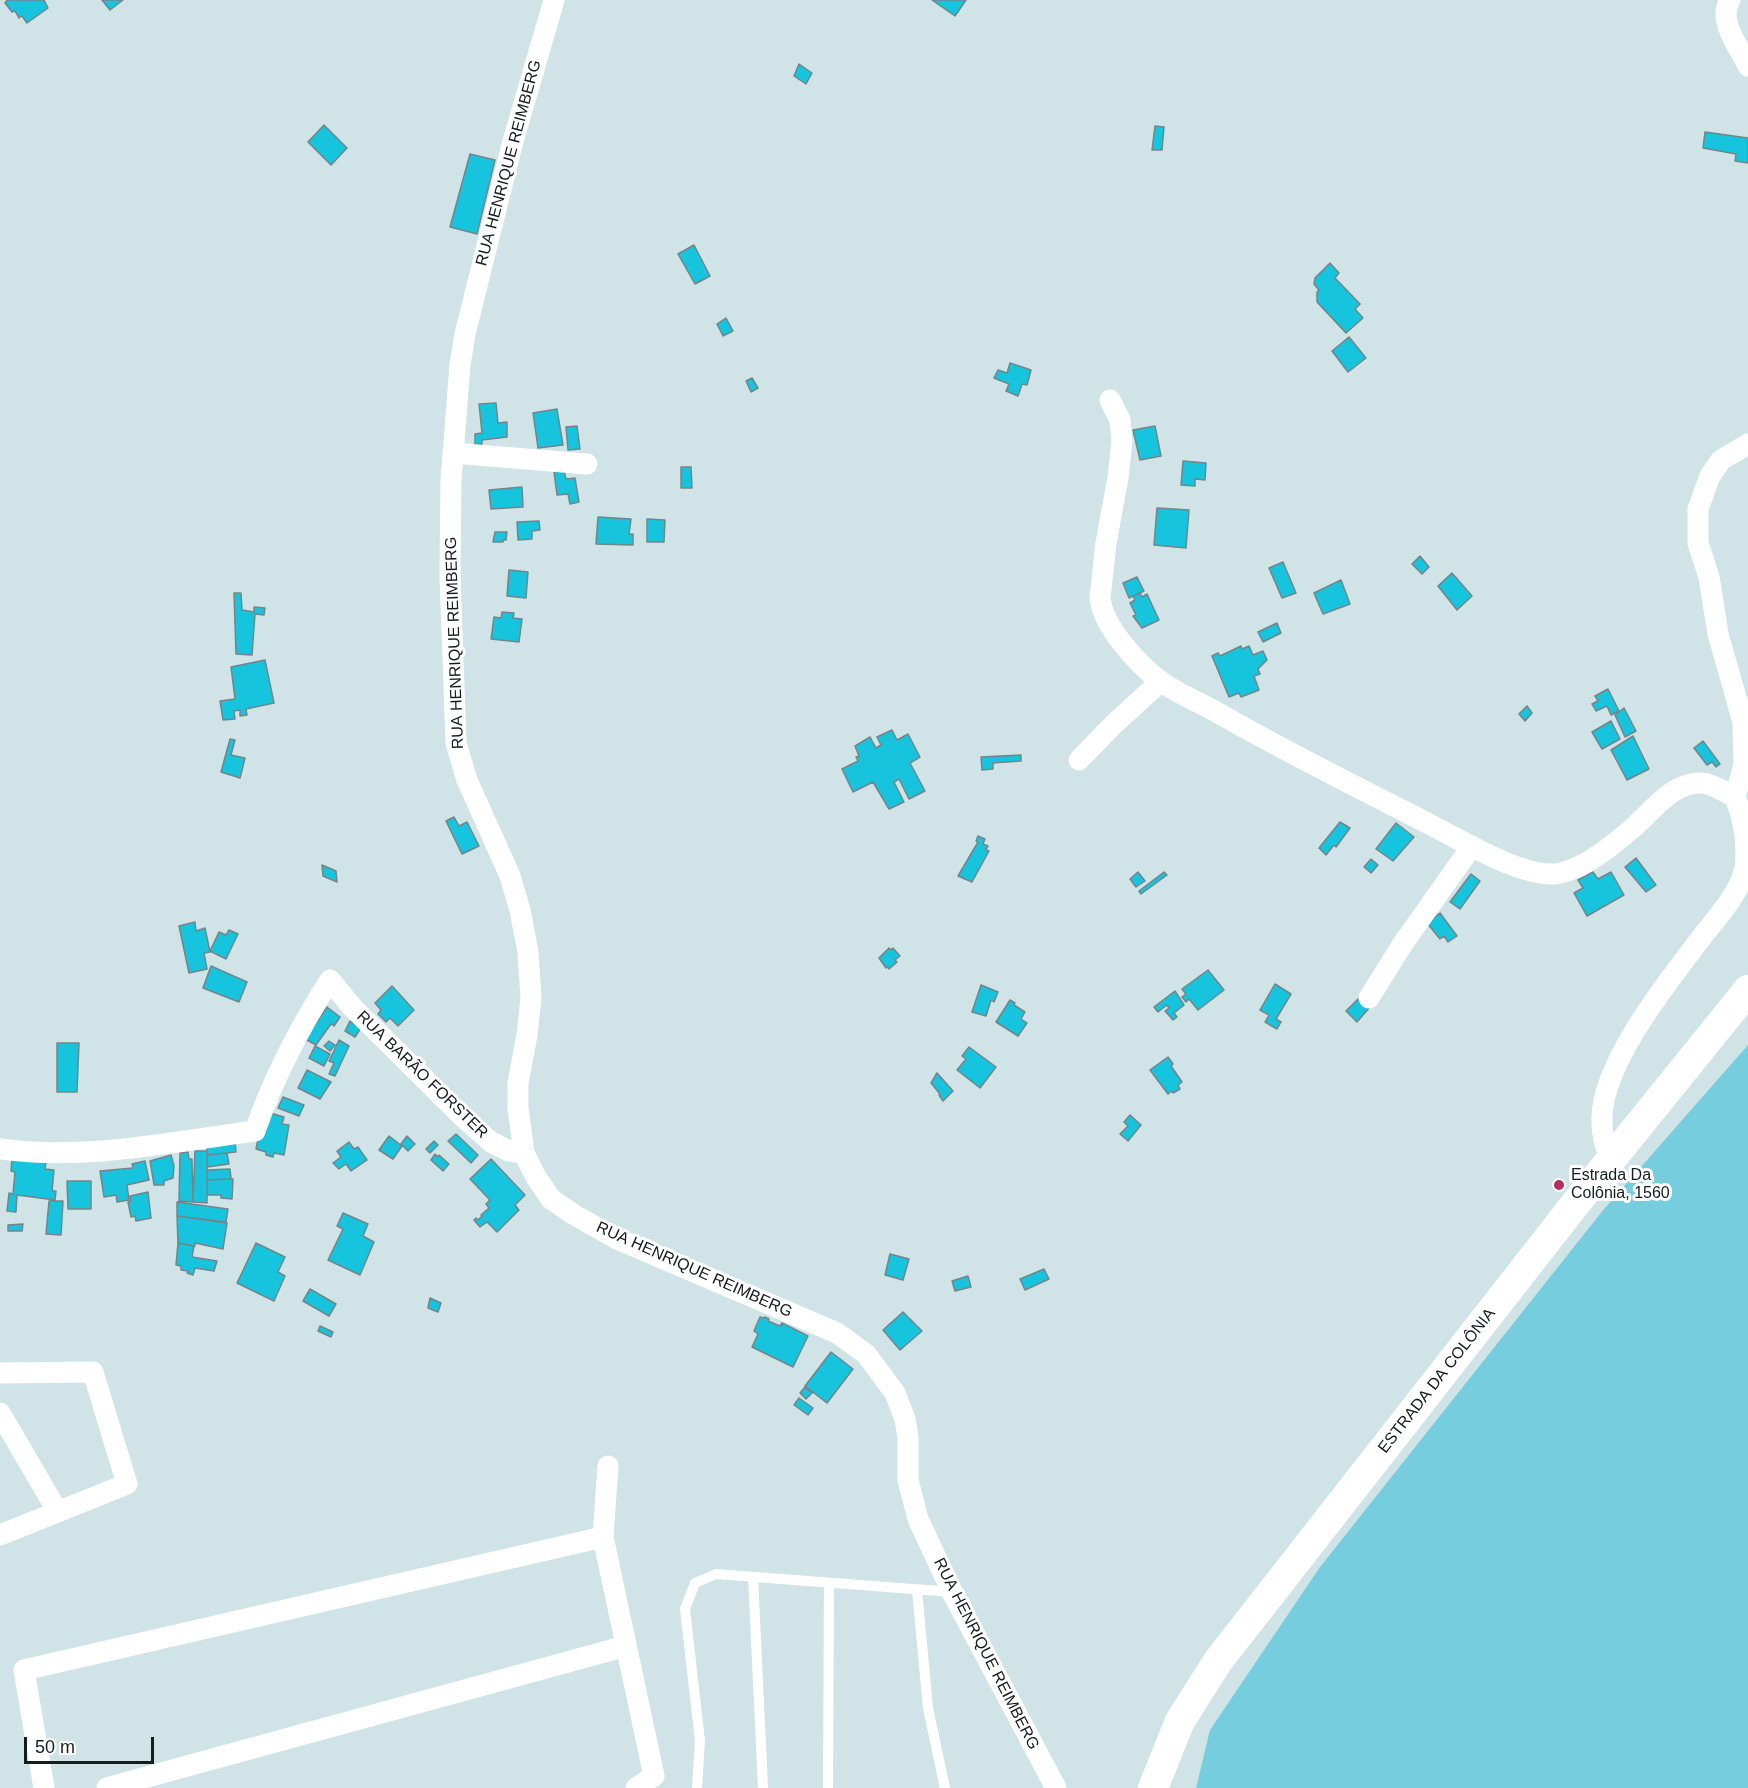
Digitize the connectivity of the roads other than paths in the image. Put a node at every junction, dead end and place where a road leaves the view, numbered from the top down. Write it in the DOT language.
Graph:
graph roads {
  1 [pos="554,0"];
  2 [pos="1721,4"];
  3 [pos="1748,66"];
  4 [pos="1110,400"];
  5 [pos="1748,444"];
  6 [pos="453,453"];
  7 [pos="587,464"];
  8 [pos="1161,681"];
  9 [pos="1079,760"];
  10 [pos="1735,797"];
  11 [pos="1472,846"];
  12 [pos="1748,990"];
  13 [pos="1369,998"];
  14 [pos="0,1149"];
  15 [pos="524,1153"];
  16 [pos="1611,1161"];
  17 [pos="0,1373"];
  18 [pos="0,1413"];
  19 [pos="608,1466"];
  20 [pos="58,1512"];
  21 [pos="0,1535"];
  22 [pos="603,1537"];
  23 [pos="753,1577"];
  24 [pos="829,1583"];
  25 [pos="917,1590"];
  26 [pos="952,1592"];
  27 [pos="626,1646"];
  28 [pos="45,1788"];
  29 [pos="107,1788"];
  30 [pos="636,1788"];
  31 [pos="697,1788"];
  32 [pos="763,1788"];
  33 [pos="828,1788"];
  34 [pos="945,1788"];
  35 [pos="1056,1788"];
  36 [pos="1152,1788"];
  1 -- 6 [label="street, RUA HENRIQUE REIMBERG"];
  2 -- 3 [label="street"];
  4 -- 8 [label="street"];
  5 -- 10 [label="street"];
  6 -- 7 [label="street"];
  6 -- 15 [label="street, RUA HENRIQUE REIMBERG"];
  8 -- 9 [label="street"];
  8 -- 11 [label="street"];
  10 -- 11 [label="street"];
  10 -- 16 [label="street"];
  11 -- 13 [label="street"];
  12 -- 16 [label="main road, ESTRADA DA COLÔNIA"];
  14 -- 15 [label="street, RUA BARÃO FORSTER"];
  15 -- 26 [label="street, RUA HENRIQUE REIMBERG"];
  16 -- 36 [label="main road, ESTRADA DA COLÔNIA"];
  17 -- 20 [label="street"];
  18 -- 20 [label="street"];
  19 -- 22 [label="street"];
  20 -- 21 [label="street"];
  22 -- 27 [label="street"];
  22 -- 28 [label="street"];
  23 -- 24 [label="lane"];
  23 -- 31 [label="lane"];
  23 -- 32 [label="lane"];
  24 -- 25 [label="lane"];
  24 -- 33 [label="lane"];
  25 -- 26 [label="lane"];
  25 -- 34 [label="lane"];
  26 -- 35 [label="street, RUA HENRIQUE REIMBERG"];
  27 -- 29 [label="street"];
  27 -- 30 [label="street"];
}
